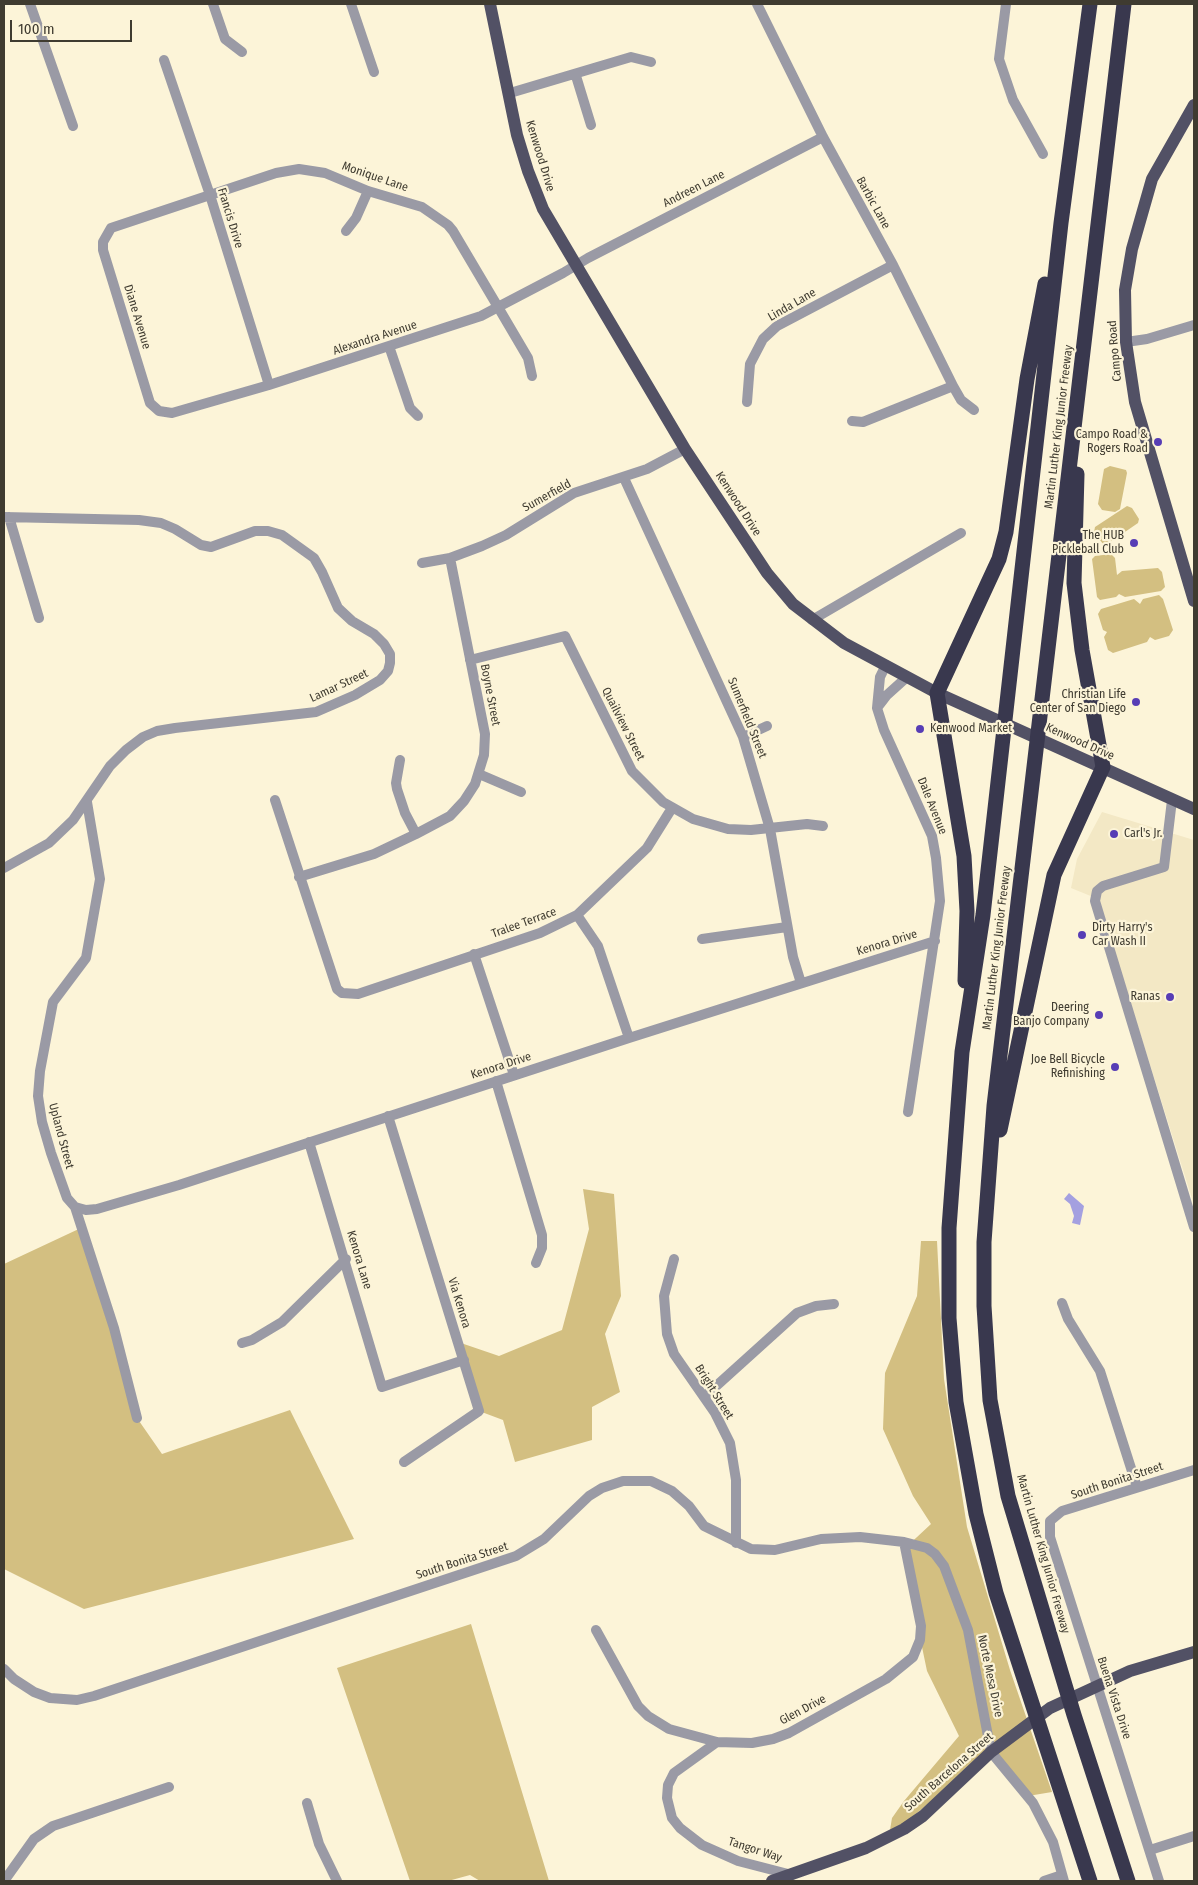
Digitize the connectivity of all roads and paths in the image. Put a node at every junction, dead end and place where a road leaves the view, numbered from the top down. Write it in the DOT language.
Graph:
graph roads {
  1 [pos="30,4"];
  2 [pos="213,4"];
  3 [pos="351,4"];
  4 [pos="490,4"];
  5 [pos="757,4"];
  6 [pos="1006,4"];
  7 [pos="1090,4"];
  8 [pos="1124,4"];
  9 [pos="242,52"];
  10 [pos="164,60"];
  11 [pos="651,62"];
  12 [pos="374,72"];
  13 [pos="576,76"];
  14 [pos="510,93"];
  15 [pos="1194,105"];
  16 [pos="591,125"];
  17 [pos="72,126"];
  18 [pos="823,137"];
  19 [pos="1043,154"];
  20 [pos="368,190"];
  21 [pos="1067,190"];
  22 [pos="210,194"];
  23 [pos="123,224"];
  24 [pos="346,231"];
  25 [pos="576,265"];
  26 [pos="893,265"];
  27 [pos="498,307"];
  28 [pos="1194,325"];
  29 [pos="1126,342"];
  30 [pos="390,346"];
  31 [pos="532,376"];
  32 [pos="268,385"];
  33 [pos="952,386"];
  34 [pos="747,402"];
  35 [pos="1077,403"];
  36 [pos="974,410"];
  37 [pos="172,413"];
  38 [pos="418,416"];
  39 [pos="852,421"];
  40 [pos="685,449"];
  41 [pos="624,478"];
  42 [pos="6,517"];
  43 [pos="961,533"];
  44 [pos="450,558"];
  45 [pos="422,563"];
  46 [pos="1194,601"];
  47 [pos="39,618"];
  48 [pos="812,620"];
  49 [pos="470,660"];
  50 [pos="886,665"];
  51 [pos="907,677"];
  52 [pos="937,693"];
  53 [pos="877,708"];
  54 [pos="768,726"];
  55 [pos="743,736"];
  56 [pos="400,760"];
  57 [pos="1103,768"];
  58 [pos="479,774"];
  59 [pos="521,792"];
  60 [pos="275,800"];
  61 [pos="1172,800"];
  62 [pos="87,802"];
  63 [pos="672,808"];
  64 [pos="1194,809"];
  65 [pos="823,826"];
  66 [pos="770,828"];
  67 [pos="416,834"];
  68 [pos="4,868"];
  69 [pos="300,877"];
  70 [pos="577,915"];
  71 [pos="787,927"];
  72 [pos="702,938"];
  73 [pos="935,942"];
  74 [pos="474,954"];
  75 [pos="801,983"];
  76 [pos="629,1038"];
  77 [pos="962,1052"];
  78 [pos="514,1075"];
  79 [pos="496,1081"];
  80 [pos="908,1112"];
  81 [pos="388,1116"];
  82 [pos="309,1142"];
  83 [pos="987,1186"];
  84 [pos="75,1207"];
  85 [pos="1194,1227"];
  86 [pos="346,1259"];
  87 [pos="674,1259"];
  88 [pos="536,1262"];
  89 [pos="1062,1303"];
  90 [pos="834,1304"];
  91 [pos="242,1343"];
  92 [pos="464,1360"];
  93 [pos="704,1397"];
  94 [pos="137,1418"];
  95 [pos="404,1462"];
  96 [pos="1194,1470"];
  97 [pos="1137,1487"];
  98 [pos="1050,1521"];
  99 [pos="904,1542"];
  100 [pos="736,1543"];
  101 [pos="596,1630"];
  102 [pos="1194,1652"];
  103 [pos="4,1669"];
  104 [pos="1096,1685"];
  105 [pos="717,1742"];
  106 [pos="991,1752"];
  107 [pos="169,1788"];
  108 [pos="307,1803"];
  109 [pos="1194,1836"];
  110 [pos="1150,1850"];
  111 [pos="792,1875"];
  112 [pos="1063,1878"];
  113 [pos="4,1881"];
  114 [pos="337,1881"];
  115 [pos="772,1881"];
  116 [pos="1044,1881"];
  117 [pos="1090,1881"];
  118 [pos="1128,1881"];
  119 [pos="1159,1881"];
  1 -- 17 [label="street"];
  2 -- 9 [label="street"];
  3 -- 12 [label="street"];
  4 -- 14 [label="main road, Kenwood Drive"];
  5 -- 18 [label="street, Barbic Lane"];
  6 -- 19 [label="street"];
  7 -- 21 [label="highway, Martin Luther King Junior Freeway"];
  8 -- 35 [label="highway, Martin Luther King Junior Freeway"];
  10 -- 22 [label="street, Francis Drive"];
  11 -- 13 [label="street"];
  13 -- 14 [label="street"];
  13 -- 16 [label="street"];
  14 -- 25 [label="main road, Kenwood Drive"];
  15 -- 29 [label="main road, Campo Road"];
  18 -- 25 [label="street, Andreen Lane"];
  18 -- 26 [label="street, Barbic Lane"];
  20 -- 22 [label="street, Monique Lane"];
  20 -- 24 [label="street"];
  20 -- 27 [label="street, Monique Lane"];
  21 -- 52 [label="highway"];
  21 -- 77 [label="highway, Martin Luther King Junior Freeway"];
  22 -- 23 [label="street, Monique Lane"];
  22 -- 32 [label="street, Francis Drive"];
  23 -- 37 [label="street, Diane Avenue"];
  25 -- 27 [label="street, Alexandra Avenue"];
  25 -- 40 [label="main road, Kenwood Drive"];
  26 -- 33 [label="street, Barbic Lane"];
  26 -- 34 [label="street, Linda Lane"];
  27 -- 30 [label="street, Alexandra Avenue"];
  27 -- 31 [label="street, Monique Lane"];
  28 -- 29 [label="street"];
  29 -- 46 [label="main road, Campo Road"];
  30 -- 32 [label="street, Alexandra Avenue"];
  30 -- 38 [label="street"];
  32 -- 37 [label="street, Alexandra Avenue"];
  33 -- 36 [label="street, Barbic Lane"];
  33 -- 39 [label="street"];
  35 -- 57 [label="highway"];
  35 -- 83 [label="highway, Martin Luther King Junior Freeway"];
  40 -- 41 [label="street, Sumerfield"];
  40 -- 48 [label="main road, Kenwood Drive"];
  41 -- 44 [label="street, Sumerfield"];
  41 -- 55 [label="street, Sumerfield Street"];
  42 -- 47 [label="street"];
  42 -- 62 [label="street, Lamar Street"];
  43 -- 48 [label="street"];
  44 -- 45 [label="street, Sumerfield"];
  44 -- 49 [label="street, Boyne Street"];
  48 -- 50 [label="main road, Kenwood Drive"];
  49 -- 58 [label="street, Boyne Street"];
  49 -- 63 [label="street, Quailview Street"];
  50 -- 51 [label="main road, Kenwood Drive"];
  50 -- 53 [label="street, Dale Avenue"];
  51 -- 52 [label="main road, Kenwood Drive"];
  51 -- 53 [label="street"];
  52 -- 57 [label="main road, Kenwood Drive"];
  52 -- 77 [label="highway"];
  53 -- 73 [label="street, Dale Avenue"];
  54 -- 55 [label="street"];
  55 -- 66 [label="street, Sumerfield Street"];
  56 -- 67 [label="street"];
  57 -- 61 [label="main road, Kenwood Drive"];
  57 -- 83 [label="highway"];
  58 -- 59 [label="street"];
  58 -- 67 [label="street, Boyne Street"];
  60 -- 69 [label="street"];
  61 -- 64 [label="main road, Kenwood Drive"];
  61 -- 85 [label="street"];
  62 -- 68 [label="street, Lamar Street"];
  62 -- 84 [label="street, Upland Street"];
  63 -- 66 [label="street, Quailview Street"];
  63 -- 70 [label="street, Tralee Terrace"];
  65 -- 66 [label="street, Quailview Street"];
  66 -- 71 [label="street, Sumerfield Street"];
  67 -- 69 [label="street, Boyne Street"];
  69 -- 74 [label="street, Tralee Terrace"];
  70 -- 74 [label="street, Tralee Terrace"];
  70 -- 76 [label="street"];
  71 -- 72 [label="street"];
  71 -- 75 [label="street, Sumerfield Street"];
  73 -- 75 [label="street, Kenora Drive"];
  73 -- 80 [label="street, Dale Avenue"];
  74 -- 78 [label="street"];
  75 -- 76 [label="street, Kenora Drive"];
  76 -- 78 [label="street, Kenora Drive"];
  77 -- 117 [label="highway, Martin Luther King Junior Freeway"];
  78 -- 79 [label="street, Kenora Drive"];
  79 -- 81 [label="street, Kenora Drive"];
  79 -- 88 [label="street"];
  81 -- 82 [label="street, Kenora Drive"];
  81 -- 92 [label="street, Via Kenora"];
  82 -- 84 [label="street, Kenora Drive"];
  82 -- 86 [label="street, Kenora Lane"];
  83 -- 118 [label="highway, Martin Luther King Junior Freeway"];
  84 -- 94 [label="street, Upland Street"];
  86 -- 91 [label="street"];
  86 -- 92 [label="street, Kenora Lane"];
  87 -- 93 [label="street, Bright Street"];
  89 -- 97 [label="street"];
  90 -- 93 [label="street"];
  92 -- 95 [label="street, Via Kenora"];
  93 -- 100 [label="street, Bright Street"];
  96 -- 97 [label="street, South Bonita Street"];
  97 -- 98 [label="street, South Bonita Street"];
  98 -- 104 [label="street, Buena Vista Drive"];
  99 -- 100 [label="street, South Bonita Street"];
  99 -- 105 [label="street, Glen Drive"];
  99 -- 106 [label="street, Norte Mesa Drive"];
  100 -- 103 [label="street, South Bonita Street"];
  101 -- 105 [label="street, Glen Drive"];
  102 -- 104 [label="main road, South Barcelona Street"];
  104 -- 106 [label="main road, South Barcelona Street"];
  104 -- 110 [label="street, Buena Vista Drive"];
  105 -- 111 [label="street, Tangor Way"];
  106 -- 111 [label="main road, South Barcelona Street"];
  106 -- 112 [label="street, Norte Mesa Drive"];
  107 -- 113 [label="street"];
  108 -- 114 [label="street"];
  109 -- 110 [label="street"];
  110 -- 119 [label="street, Buena Vista Drive"];
  111 -- 115 [label="main road, South Barcelona Street"];
  112 -- 116 [label="street"];
}
